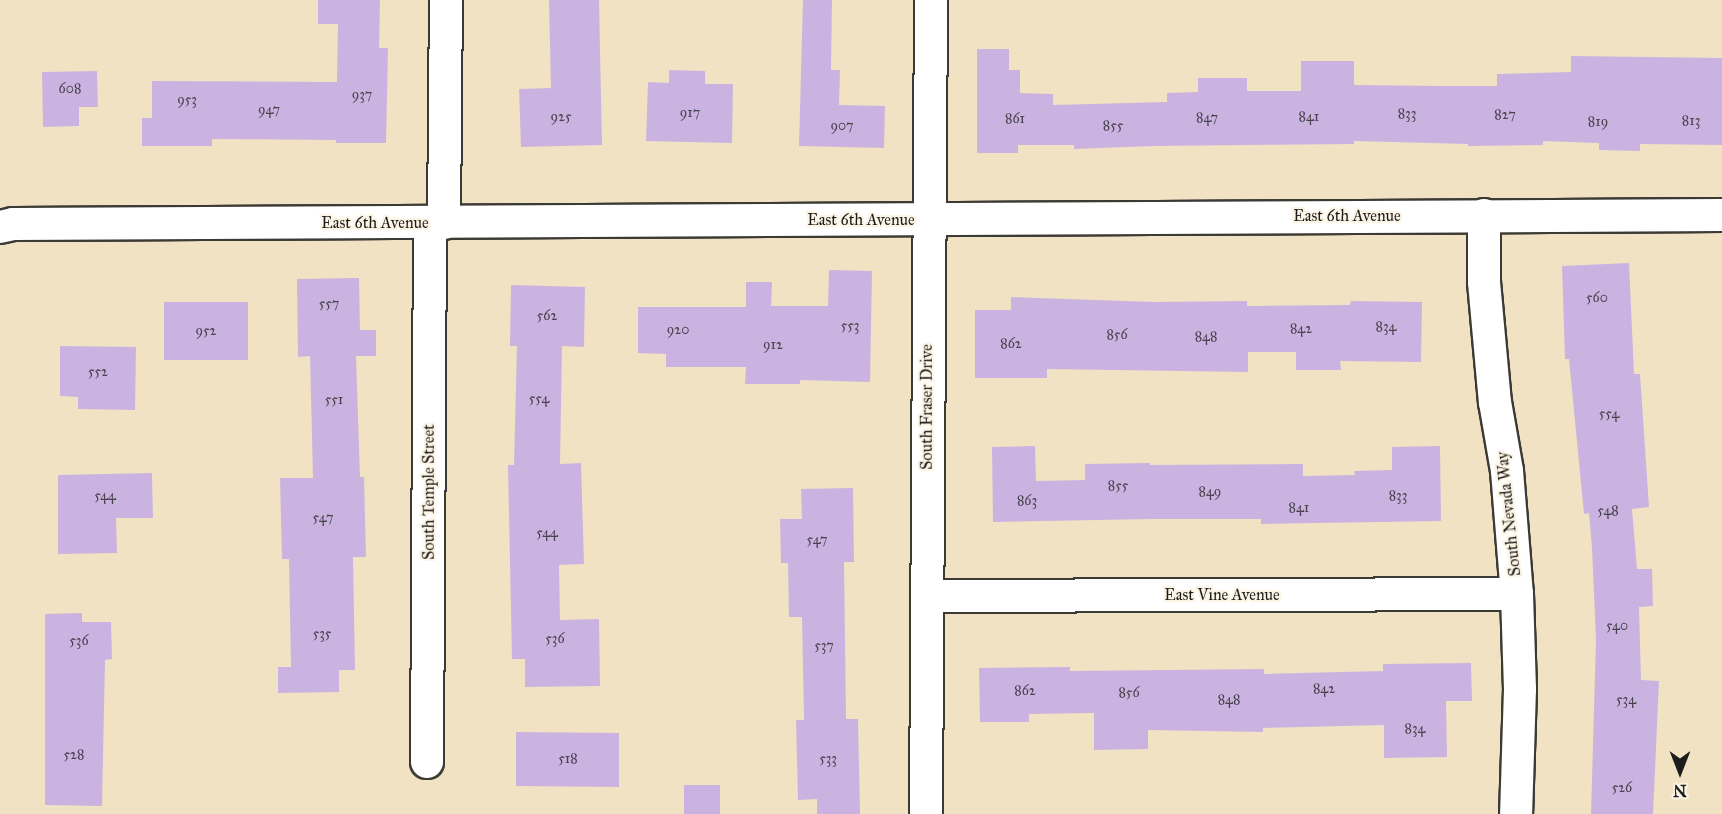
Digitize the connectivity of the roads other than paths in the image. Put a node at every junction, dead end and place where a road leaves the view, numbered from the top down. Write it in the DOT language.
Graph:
graph roads {
  1 [pos="446,0"];
  2 [pos="931,0"];
  3 [pos="1484,215"];
  4 [pos="1722,215"];
  5 [pos="928,219"];
  6 [pos="437,223"];
  7 [pos="0,227"];
  8 [pos="1517,594"];
  9 [pos="927,596"];
  10 [pos="427,762"];
  11 [pos="926,814"];
  12 [pos="1516,814"];
  1 -- 6 [label="street, South Temple Street"];
  2 -- 5 [label="street, South Fraser Drive"];
  3 -- 4 [label="street, East 6th Avenue"];
  3 -- 5 [label="street, East 6th Avenue"];
  3 -- 8 [label="street, South Nevada Way"];
  5 -- 6 [label="street, East 6th Avenue"];
  5 -- 9 [label="street, South Fraser Drive"];
  6 -- 7 [label="street, East 6th Avenue"];
  6 -- 10 [label="street, South Temple Street"];
  8 -- 9 [label="street, East Vine Avenue"];
  8 -- 12 [label="street, South Nevada Way"];
  9 -- 11 [label="street, South Fraser Drive"];
}
